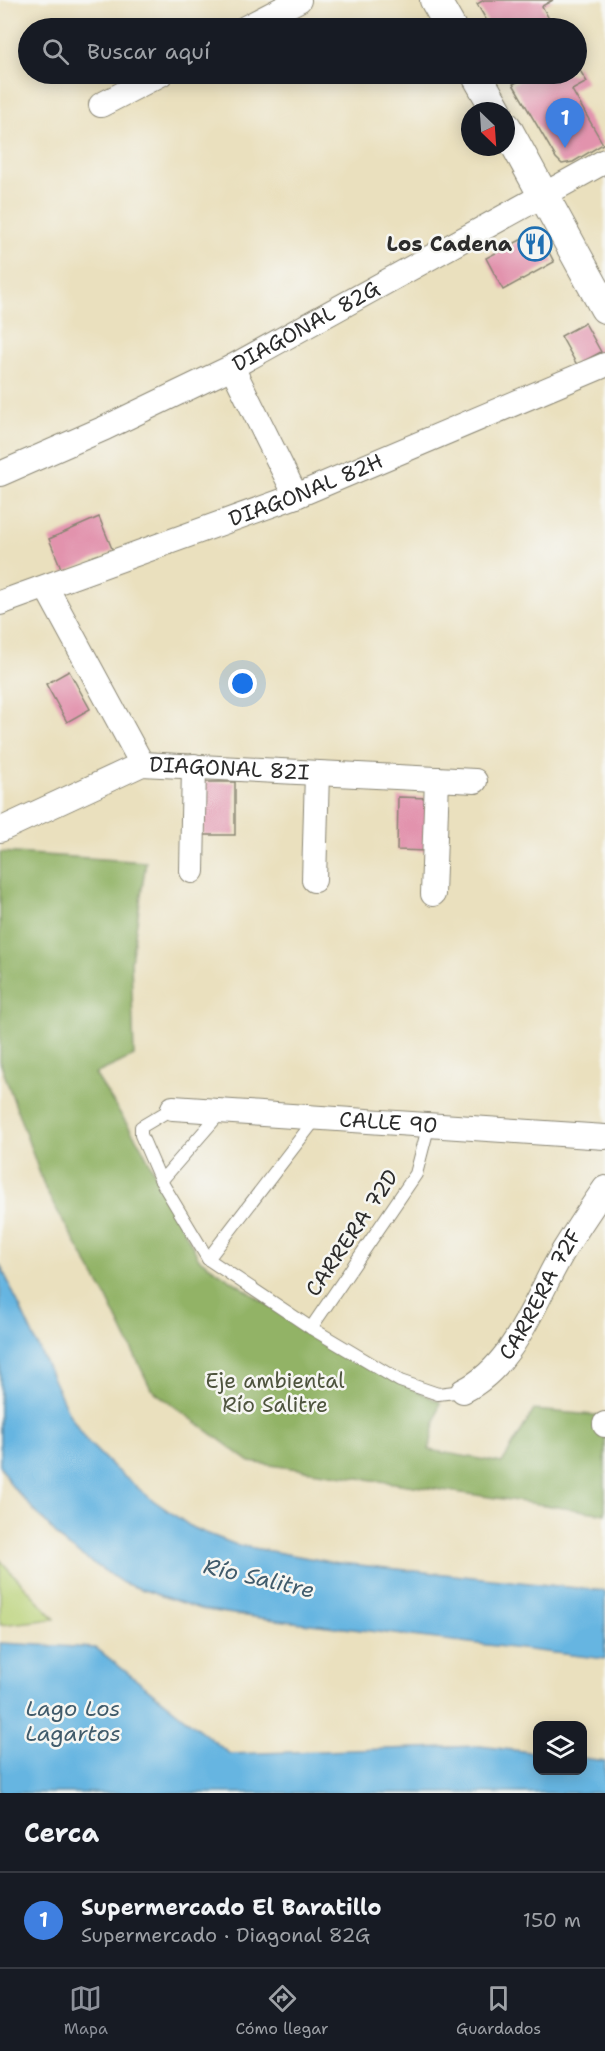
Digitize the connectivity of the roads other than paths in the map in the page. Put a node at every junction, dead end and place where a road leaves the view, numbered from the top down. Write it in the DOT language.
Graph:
graph roads {
  1 [pos="299,0"];
  2 [pos="435,0"];
  3 [pos="265,18"];
  4 [pos="445,18"];
  5 [pos="142,84"];
  6 [pos="482,84"];
  7 [pos="492,102"];
  8 [pos="101,105"];
  9 [pos="515,143"];
  10 [pos="605,161"];
  11 [pos="544,195"];
  12 [pos="605,308"];
  13 [pos="605,365"];
  14 [pos="232,367"];
  15 [pos="0,474"];
  16 [pos="296,496"];
  17 [pos="46,587"];
  18 [pos="0,603"];
  19 [pos="142,764"];
  20 [pos="194,766"];
  21 [pos="317,773"];
  22 [pos="437,779"];
  23 [pos="475,781"];
  24 [pos="0,830"];
  25 [pos="192,871"];
  26 [pos="314,880"];
  27 [pos="434,894"];
  28 [pos="173,1108"];
  29 [pos="221,1112"];
  30 [pos="317,1118"];
  31 [pos="429,1124"];
  32 [pos="605,1137"];
  33 [pos="161,1180"];
  34 [pos="605,1188"];
  35 [pos="208,1258"];
  36 [pos="311,1328"];
  37 [pos="463,1391"];
  1 -- 3 [label="street"];
  2 -- 4 [label="street"];
  5 -- 8 [label="street"];
  6 -- 7 [label="street"];
  9 -- 11 [label="street"];
  10 -- 11 [label="street, DIAGONAL 82G"];
  11 -- 12 [label="street"];
  11 -- 14 [label="street, DIAGONAL 82G"];
  13 -- 16 [label="street, DIAGONAL 82H"];
  14 -- 15 [label="street, DIAGONAL 82G"];
  14 -- 16 [label="street"];
  16 -- 17 [label="street, DIAGONAL 82H"];
  17 -- 18 [label="street, DIAGONAL 82H"];
  17 -- 19 [label="street"];
  19 -- 20 [label="street, DIAGONAL 82I"];
  19 -- 24 [label="street, DIAGONAL 82I"];
  20 -- 21 [label="street, DIAGONAL 82I"];
  20 -- 25 [label="street"];
  21 -- 22 [label="street, DIAGONAL 82I"];
  21 -- 26 [label="street"];
  22 -- 23 [label="street, DIAGONAL 82I"];
  22 -- 27 [label="street"];
  28 -- 29 [label="street, CALLE 90"];
  28 -- 33 [label="lane"];
  29 -- 30 [label="street, CALLE 90"];
  29 -- 33 [label="lane"];
  30 -- 31 [label="street, CALLE 90"];
  30 -- 35 [label="lane"];
  31 -- 32 [label="street, CALLE 90"];
  31 -- 36 [label="lane, CARRERA 72D"];
  33 -- 35 [label="lane"];
  34 -- 37 [label="street, CARRERA 72F"];
  35 -- 36 [label="lane"];
  36 -- 37 [label="lane"];
}
